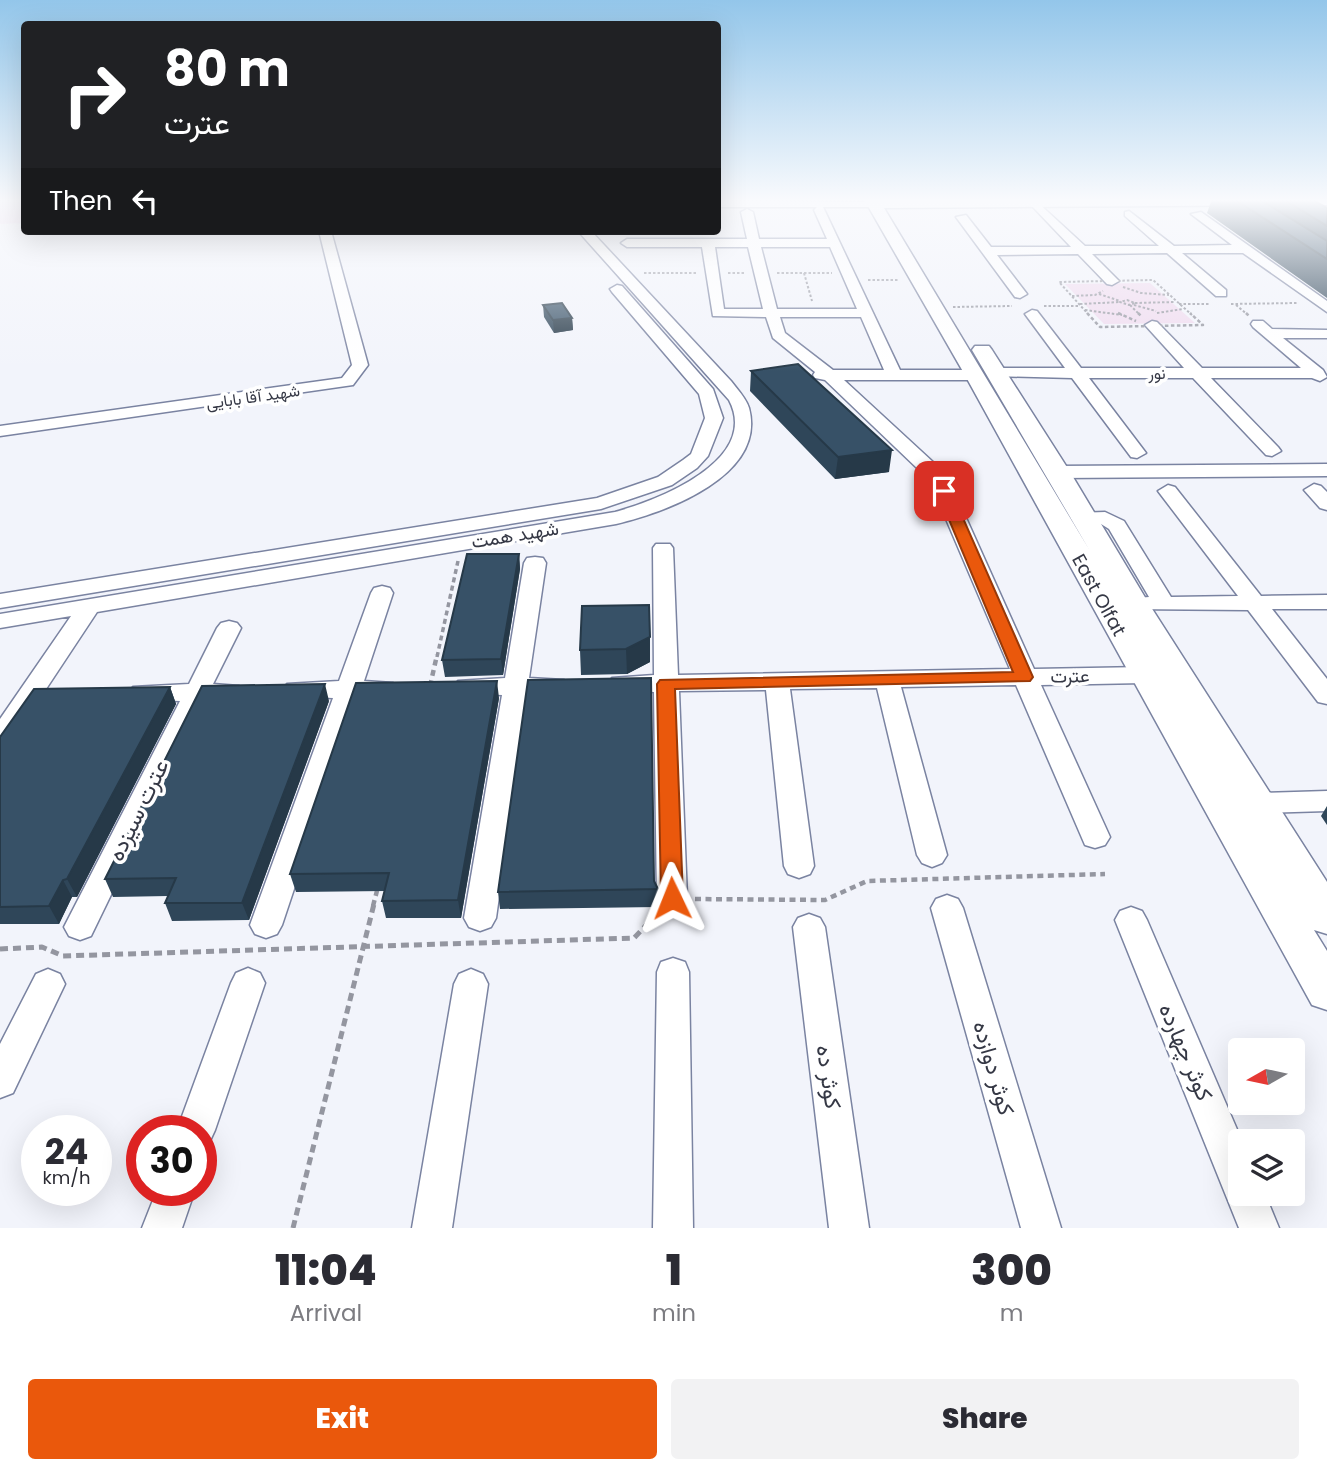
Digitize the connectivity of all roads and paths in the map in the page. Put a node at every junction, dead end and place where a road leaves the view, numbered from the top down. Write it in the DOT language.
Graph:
graph roads {
  1 [pos="332,256"];
  2 [pos="588,256"];
  3 [pos="607,256"];
  4 [pos="710,256"];
  5 [pos="757,256"];
  6 [pos="841,256"];
  7 [pos="908,256"];
  8 [pos="915,256"];
  9 [pos="992,256"];
  10 [pos="1087,256"];
  11 [pos="1175,256"];
  12 [pos="1257,256"];
  13 [pos="623,273"];
  14 [pos="713,273"];
  15 [pos="760,273"];
  16 [pos="804,273"];
  17 [pos="850,276"];
  18 [pos="919,280"];
  19 [pos="1110,283"];
  20 [pos="1140,293"];
  21 [pos="1020,294"];
  22 [pos="1099,294"];
  23 [pos="1169,295"];
  24 [pos="1072,296"];
  25 [pos="1219,300"];
  26 [pos="1120,301"];
  27 [pos="1130,301"];
  28 [pos="1177,303"];
  29 [pos="1079,304"];
  30 [pos="1134,304"];
  31 [pos="1235,304"];
  32 [pos="1125,305"];
  33 [pos="1324,305"];
  34 [pos="1179,309"];
  35 [pos="1184,309"];
  36 [pos="1084,310"];
  37 [pos="1115,312"];
  38 [pos="770,313"];
  39 [pos="816,313"];
  40 [pos="866,313"];
  41 [pos="1032,314"];
  42 [pos="1150,320"];
  43 [pos="1263,329"];
  44 [pos="1327,334"];
  45 [pos="1077,373"];
  46 [pos="1198,373"];
  47 [pos="986,374"];
  48 [pos="829,375"];
  49 [pos="894,375"];
  50 [pos="804,376"];
  51 [pos="1322,378"];
  52 [pos="0,431"];
  53 [pos="1272,451"];
  54 [pos="1137,453"];
  55 [pos="926,466"];
  56 [pos="1327,470"];
  57 [pos="1058,472"];
  58 [pos="944,491"];
  59 [pos="1168,491"];
  60 [pos="1083,517"];
  61 [pos="404,544"];
  62 [pos="462,544"];
  63 [pos="663,548"];
  64 [pos="535,563"];
  65 [pos="382,593"];
  66 [pos="0,601"];
  67 [pos="1254,603"];
  68 [pos="1327,603"];
  69 [pos="1134,604"];
  70 [pos="1164,604"];
  71 [pos="84,613"];
  72 [pos="0,621"];
  73 [pos="229,628"];
  74 [pos="0,633"];
  75 [pos="1144,675"];
  76 [pos="1024,677"];
  77 [pos="887,679"];
  78 [pos="777,681"];
  79 [pos="666,684"];
  80 [pos="515,686"];
  81 [pos="402,688"];
  82 [pos="429,688"];
  83 [pos="347,689"];
  84 [pos="251,691"];
  85 [pos="279,691"];
  86 [pos="197,692"];
  87 [pos="114,694"];
  88 [pos="30,695"];
  89 [pos="58,695"];
  90 [pos="1327,696"];
  91 [pos="0,740"];
  92 [pos="1327,801"];
  93 [pos="1256,803"];
  94 [pos="1095,837"];
  95 [pos="932,856"];
  96 [pos="799,866"];
  97 [pos="1105,874"];
  98 [pos="379,882"];
  99 [pos="672,898"];
  100 [pos="947,908"];
  101 [pos="480,918"];
  102 [pos="1327,918"];
  103 [pos="1131,920"];
  104 [pos="266,925"];
  105 [pos="80,927"];
  106 [pos="809,927"];
  107 [pos="363,947"];
  108 [pos="0,948"];
  109 [pos="673,972"];
  110 [pos="248,983"];
  111 [pos="48,984"];
  112 [pos="471,984"];
  113 [pos="1327,991"];
  114 [pos="0,1081"];
  115 [pos="201,1115"];
  116 [pos="1228,1153"];
  117 [pos="170,1206"];
  118 [pos="1250,1206"];
  119 [pos="162,1228"];
  120 [pos="293,1228"];
  121 [pos="432,1228"];
  122 [pos="673,1228"];
  123 [pos="849,1228"];
  124 [pos="1041,1228"];
  125 [pos="1259,1228"];
  1 -- 52 [label="street, شهید آقا بابایی"];
  2 -- 61 [label="street, شهید همت"];
  3 -- 13 [label="street, شهید همت"];
  4 -- 14 [label="street"];
  5 -- 15 [label="street"];
  6 -- 17 [label="street"];
  7 -- 18 [label="main road, East Olfat"];
  8 -- 47 [label="main road, East Olfat"];
  9 -- 21 [label="street"];
  10 -- 19 [label="street"];
  11 -- 25 [label="street"];
  12 -- 33 [label="street"];
  13 -- 14 [label="path"];
  13 -- 62 [label="street, شهید همت"];
  14 -- 15 [label="path"];
  14 -- 38 [label="street"];
  15 -- 16 [label="path"];
  15 -- 38 [label="street"];
  16 -- 17 [label="path"];
  16 -- 39 [label="path"];
  17 -- 18 [label="path"];
  17 -- 40 [label="street"];
  18 -- 47 [label="main road, East Olfat"];
  19 -- 20 [label="path"];
  19 -- 22 [label="path"];
  19 -- 23 [label="path"];
  19 -- 24 [label="path"];
  20 -- 23 [label="path"];
  20 -- 27 [label="path"];
  22 -- 24 [label="path"];
  22 -- 26 [label="path"];
  23 -- 28 [label="path"];
  24 -- 29 [label="path"];
  25 -- 28 [label="path"];
  25 -- 31 [label="path"];
  25 -- 31 [label="path"];
  26 -- 27 [label="path"];
  26 -- 29 [label="path"];
  26 -- 32 [label="path"];
  27 -- 30 [label="path"];
  28 -- 30 [label="path"];
  28 -- 35 [label="path"];
  29 -- 36 [label="path"];
  30 -- 32 [label="path"];
  30 -- 42 [label="path"];
  31 -- 33 [label="path"];
  31 -- 43 [label="path"];
  32 -- 37 [label="path"];
  34 -- 35 [label="path"];
  35 -- 42 [label="path"];
  36 -- 37 [label="path"];
  36 -- 42 [label="path"];
  37 -- 42 [label="path"];
  38 -- 39 [label="street"];
  38 -- 48 [label="street"];
  39 -- 40 [label="street"];
  40 -- 49 [label="street"];
  41 -- 45 [label="street"];
  42 -- 46 [label="street"];
  43 -- 44 [label="street"];
  43 -- 51 [label="street"];
  45 -- 46 [label="street, نور"];
  45 -- 47 [label="street, نور"];
  45 -- 54 [label="street"];
  46 -- 51 [label="street, نور"];
  46 -- 53 [label="street"];
  47 -- 49 [label="street"];
  47 -- 57 [label="main road, East Olfat"];
  47 -- 75 [label="main road, East Olfat"];
  48 -- 49 [label="street"];
  48 -- 50 [label="street"];
  48 -- 55 [label="street"];
  56 -- 57 [label="street"];
  57 -- 60 [label="main road, East Olfat"];
  58 -- 76 [label="street"];
  59 -- 67 [label="street"];
  60 -- 69 [label="main road, East Olfat"];
  60 -- 70 [label="street"];
  61 -- 62 [label="street, شهید همت"];
  61 -- 66 [label="street, شهید همت"];
  61 -- 71 [label="street, شهید همت"];
  62 -- 82 [label="path"];
  63 -- 79 [label="street"];
  64 -- 80 [label="street"];
  65 -- 83 [label="street"];
  67 -- 68 [label="street"];
  67 -- 70 [label="street"];
  67 -- 90 [label="street"];
  69 -- 70 [label="street"];
  69 -- 93 [label="main road, East Olfat"];
  71 -- 72 [label="street, شهید همت"];
  71 -- 74 [label="street"];
  71 -- 88 [label="street"];
  73 -- 86 [label="street, عترت سیزده"];
  75 -- 76 [label="street, عترت"];
  75 -- 113 [label="main road, East Olfat"];
  76 -- 77 [label="street, عترت"];
  76 -- 94 [label="street"];
  77 -- 78 [label="street, عترت"];
  77 -- 95 [label="street"];
  78 -- 79 [label="street, عترت"];
  78 -- 96 [label="street"];
  79 -- 80 [label="street, عترت"];
  79 -- 99 [label="street"];
  80 -- 82 [label="street, عترت"];
  80 -- 101 [label="street"];
  81 -- 83 [label="street"];
  83 -- 85 [label="street"];
  83 -- 104 [label="street"];
  84 -- 86 [label="street"];
  86 -- 87 [label="street"];
  86 -- 105 [label="street, عترت سیزده"];
  88 -- 89 [label="street"];
  88 -- 91 [label="street"];
  92 -- 93 [label="street"];
  93 -- 102 [label="main road, East Olfat"];
  97 -- 99 [label="path"];
  98 -- 107 [label="path"];
  99 -- 107 [label="path"];
  100 -- 124 [label="street, کوثر دوازده"];
  103 -- 116 [label="street, کوثر چهارده"];
  106 -- 123 [label="street, کوثر ده"];
  107 -- 108 [label="path"];
  107 -- 120 [label="path"];
  109 -- 122 [label="street"];
  110 -- 115 [label="street"];
  111 -- 114 [label="street"];
  112 -- 121 [label="street"];
  117 -- 119 [label="street"];
  118 -- 125 [label="street"];
}
